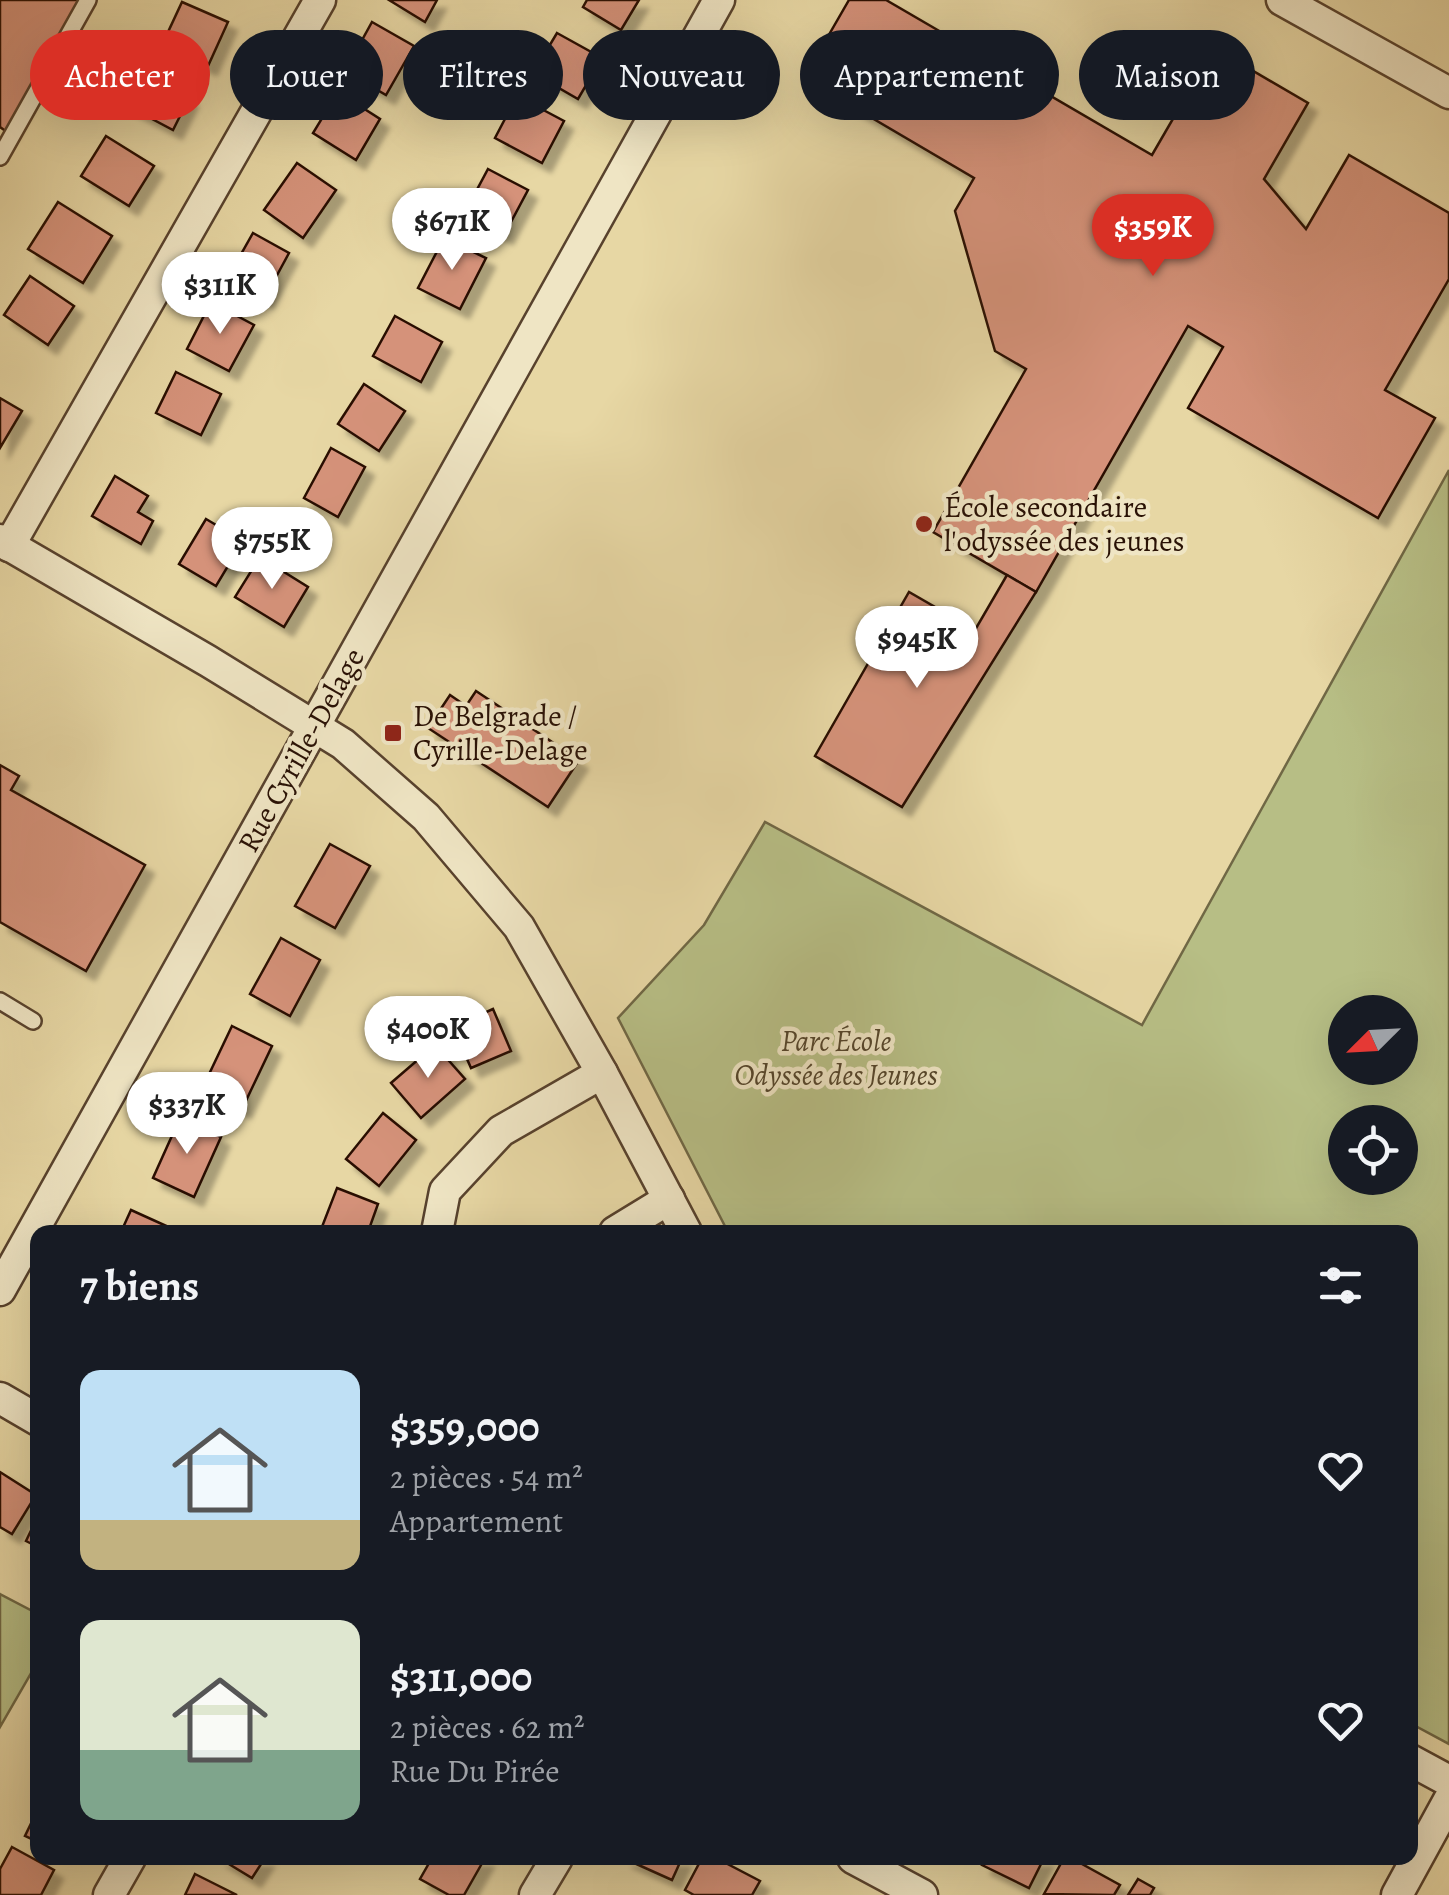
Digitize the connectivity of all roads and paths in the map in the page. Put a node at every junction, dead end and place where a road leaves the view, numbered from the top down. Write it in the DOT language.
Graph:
graph roads {
  1 [pos="88,0"];
  2 [pos="320,0"];
  3 [pos="719,0"];
  4 [pos="1282,0"];
  5 [pos="1449,93"];
  6 [pos="0,157"];
  7 [pos="3,548"];
  8 [pos="313,725"];
  9 [pos="0,1001"];
  10 [pos="34,1022"];
  11 [pos="602,1072"];
  12 [pos="669,1198"];
  13 [pos="36,1225"];
  14 [pos="438,1225"];
  15 [pos="625,1225"];
  16 [pos="682,1225"];
  17 [pos="30,1236"];
  18 [pos="0,1290"];
  19 [pos="0,1398"];
  20 [pos="30,1415"];
  21 [pos="1418,1764"];
  22 [pos="1449,1781"];
  23 [pos="1449,1800"];
  24 [pos="1418,1857"];
  25 [pos="126,1865"];
  26 [pos="552,1865"];
  27 [pos="866,1865"];
  28 [pos="1413,1865"];
  29 [pos="108,1895"];
  30 [pos="535,1895"];
  31 [pos="922,1895"];
  32 [pos="1397,1895"];
  1 -- 6 [label="lane"];
  2 -- 7 [label="street"];
  3 -- 8 [label="street, Rue Cyrille-Delage"];
  4 -- 5 [label="street"];
  7 -- 8 [label="street"];
  8 -- 11 [label="street"];
  8 -- 13 [label="street, Rue Cyrille-Delage"];
  9 -- 10 [label="lane"];
  11 -- 12 [label="street"];
  11 -- 14 [label="street"];
  12 -- 15 [label="street"];
  12 -- 16 [label="street"];
  17 -- 18 [label="street, Rue Cyrille-Delage"];
  19 -- 20 [label="street"];
  21 -- 22 [label="street"];
  23 -- 24 [label="street"];
  25 -- 29 [label="street"];
  26 -- 30 [label="street"];
  27 -- 31 [label="street"];
  28 -- 32 [label="street"];
}
